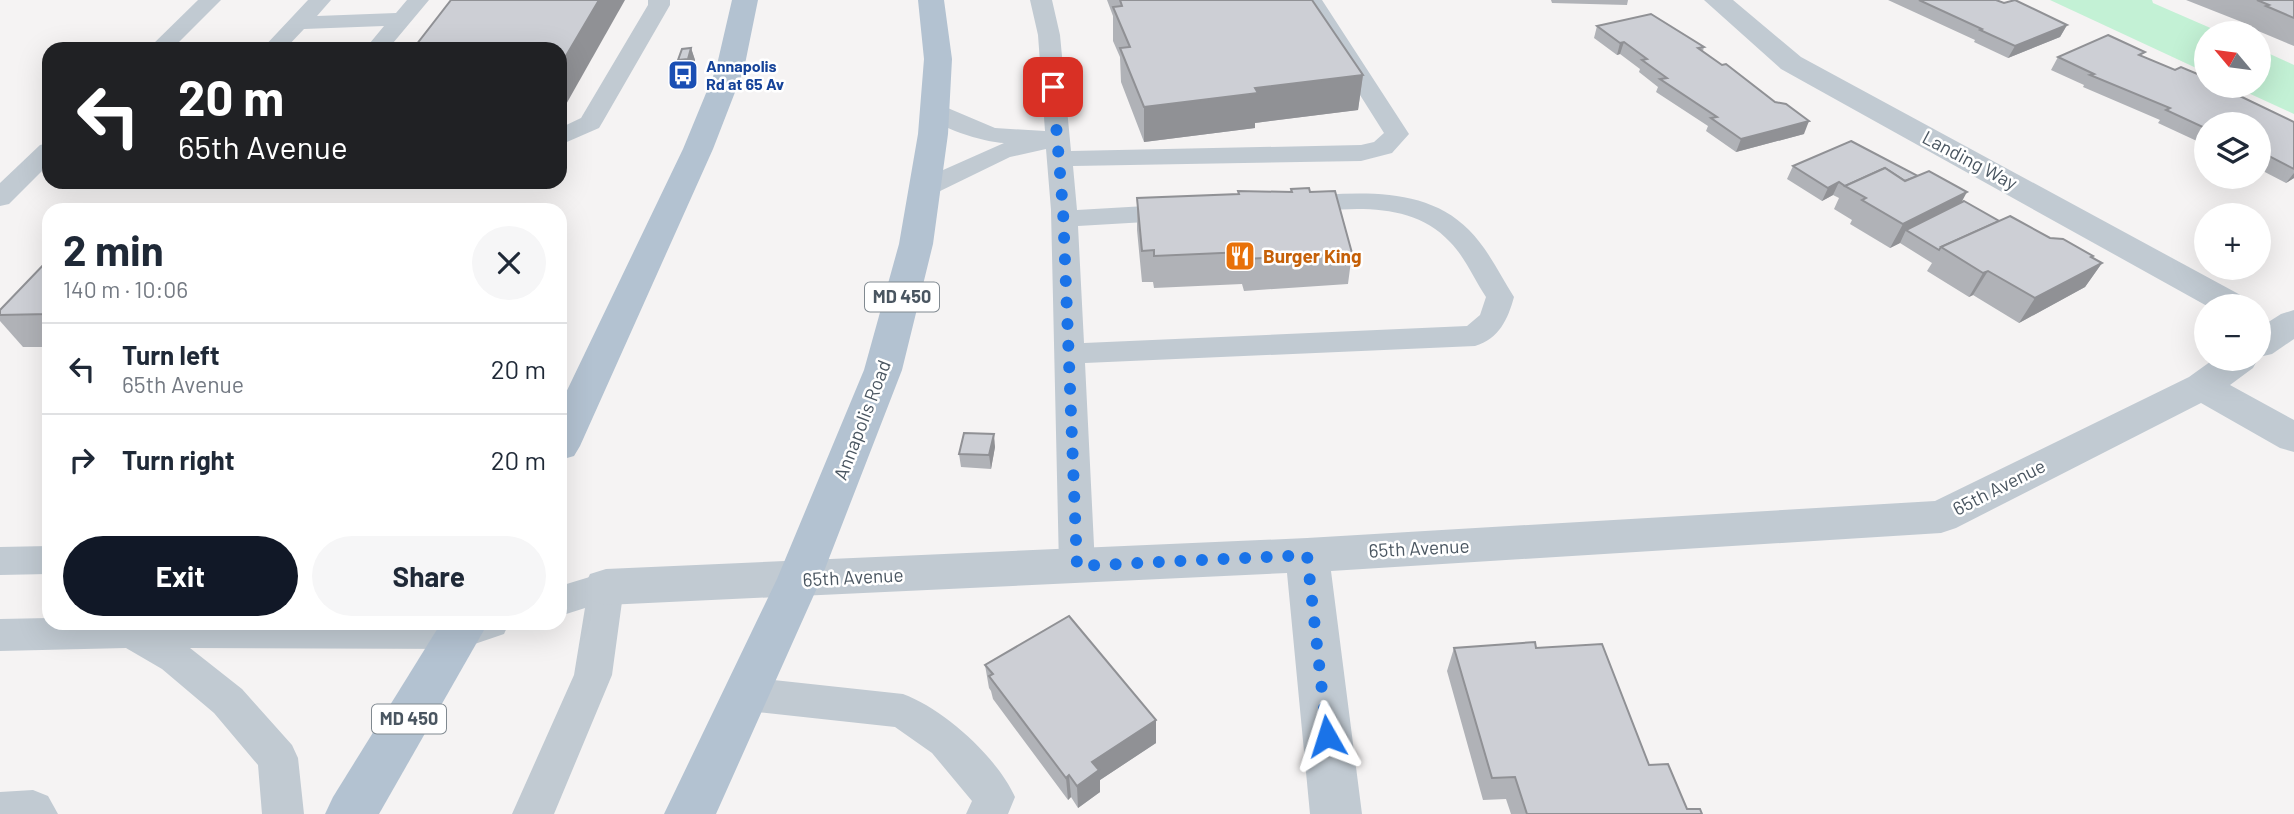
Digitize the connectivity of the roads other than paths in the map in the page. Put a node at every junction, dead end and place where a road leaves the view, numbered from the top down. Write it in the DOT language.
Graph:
graph roads {
  1 [pos="210,0"];
  2 [pos="320,0"];
  3 [pos="418,0"];
  4 [pos="659,0"];
  5 [pos="746,0"];
  6 [pos="931,0"];
  7 [pos="1041,0"];
  8 [pos="1311,0"];
  9 [pos="1717,0"];
  10 [pos="401,19"];
  11 [pos="298,23"];
  12 [pos="166,42"];
  13 [pos="280,42"];
  14 [pos="382,42"];
  15 [pos="935,111"];
  16 [pos="567,134"];
  17 [pos="1059,149"];
  18 [pos="42,160"];
  19 [pos="925,188"];
  20 [pos="0,198"];
  21 [pos="1269,207"];
  22 [pos="1200,211"];
  23 [pos="1064,219"];
  24 [pos="2211,294"];
  25 [pos="1069,354"];
  26 [pos="2223,371"];
  27 [pos="2202,386"];
  28 [pos="583,398"];
  29 [pos="567,413"];
  30 [pos="567,431"];
  31 [pos="2294,438"];
  32 [pos="1307,555"];
  33 [pos="42,560"];
  34 [pos="0,561"];
  35 [pos="1077,566"];
  36 [pos="567,578"];
  37 [pos="799,579"];
  38 [pos="606,587"];
  39 [pos="567,599"];
  40 [pos="245,630"];
  41 [pos="469,630"];
  42 [pos="131,632"];
  43 [pos="0,635"];
  44 [pos="747,694"];
  45 [pos="0,812"];
  46 [pos="37,814"];
  47 [pos="283,814"];
  48 [pos="351,814"];
  49 [pos="533,814"];
  50 [pos="691,814"];
  51 [pos="987,814"];
  52 [pos="1336,814"];
  1 -- 12 [label="lane"];
  2 -- 11 [label="lane"];
  3 -- 10 [label="lane"];
  4 -- 16 [label="lane"];
  5 -- 28 [label="main road"];
  6 -- 15 [label="main road, Annapolis Road / MD 450"];
  7 -- 17 [label="lane"];
  8 -- 17 [label="lane"];
  9 -- 24 [label="street, Landing Way"];
  10 -- 11 [label="lane"];
  10 -- 14 [label="lane"];
  11 -- 13 [label="lane"];
  15 -- 17 [label="lane"];
  15 -- 19 [label="main road, Annapolis Road / MD 450"];
  17 -- 19 [label="lane"];
  17 -- 23 [label="lane"];
  18 -- 20 [label="lane"];
  19 -- 37 [label="main road, Annapolis Road / MD 450"];
  21 -- 25 [label="lane"];
  22 -- 23 [label="lane"];
  23 -- 25 [label="lane"];
  25 -- 35 [label="lane"];
  26 -- 27 [label="street, 65th Avenue"];
  27 -- 31 [label="street"];
  27 -- 32 [label="street, 65th Avenue"];
  28 -- 29 [label="lane"];
  28 -- 30 [label="main road"];
  32 -- 35 [label="street, 65th Avenue"];
  32 -- 52 [label="street"];
  33 -- 34 [label="lane"];
  35 -- 37 [label="street, 65th Avenue"];
  36 -- 38 [label="lane, 65th Avenue"];
  37 -- 38 [label="street, 65th Avenue"];
  37 -- 44 [label="main road, Annapolis Road / MD 450"];
  38 -- 39 [label="lane"];
  38 -- 49 [label="lane"];
  40 -- 42 [label="lane"];
  41 -- 48 [label="main road, MD 450"];
  42 -- 43 [label="lane"];
  42 -- 47 [label="lane"];
  44 -- 50 [label="main road, Annapolis Road / MD 450"];
  44 -- 51 [label="lane"];
  45 -- 46 [label="lane"];
}
